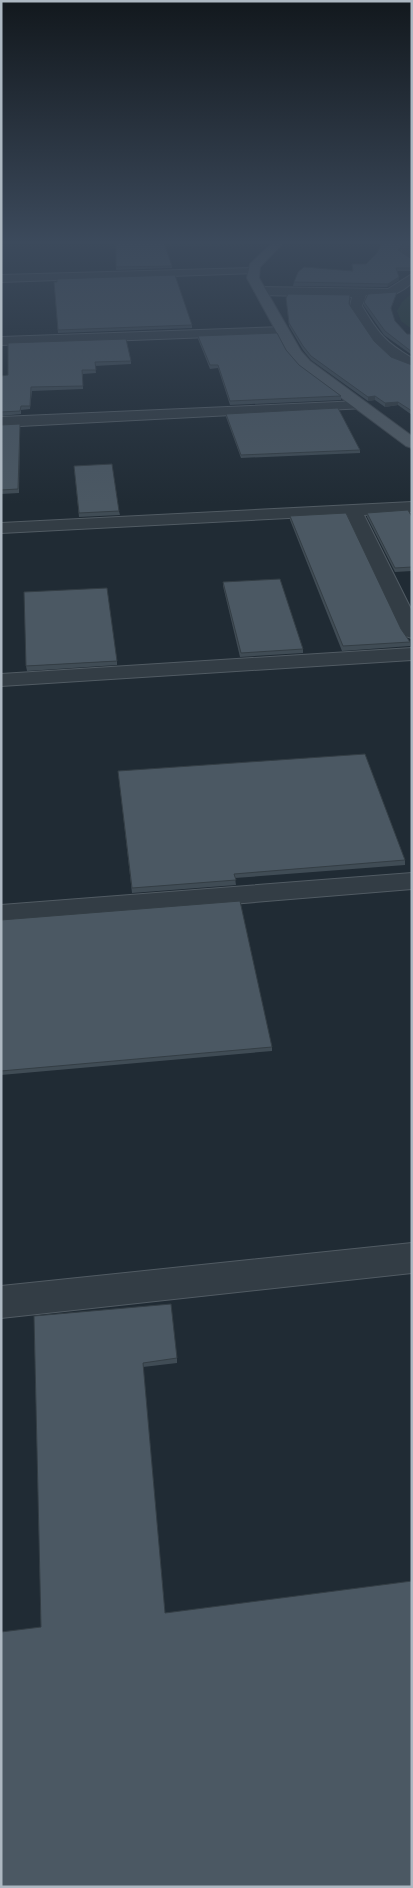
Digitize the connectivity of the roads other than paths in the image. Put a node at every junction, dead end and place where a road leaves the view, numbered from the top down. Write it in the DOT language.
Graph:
graph roads {
  1 [pos="281,328"];
  2 [pos="370,328"];
  3 [pos="283,331"];
  4 [pos="1,341"];
  5 [pos="412,364"];
  6 [pos="360,405"];
  7 [pos="1,422"];
  8 [pos="412,442"];
  9 [pos="412,507"];
  10 [pos="353,510"];
  11 [pos="1,528"];
  12 [pos="412,632"];
  13 [pos="412,654"];
  14 [pos="1,680"];
  15 [pos="412,881"];
  16 [pos="1,914"];
  17 [pos="412,1258"];
  18 [pos="1,1302"];
  1 -- 3 [label="main road"];
  2 -- 5 [label="street"];
  3 -- 4 [label="street"];
  3 -- 6 [label="main road"];
  6 -- 7 [label="street"];
  6 -- 8 [label="main road"];
  9 -- 10 [label="street"];
  10 -- 11 [label="street"];
  10 -- 12 [label="street"];
  13 -- 14 [label="street"];
  15 -- 16 [label="street"];
  17 -- 18 [label="street"];
}
